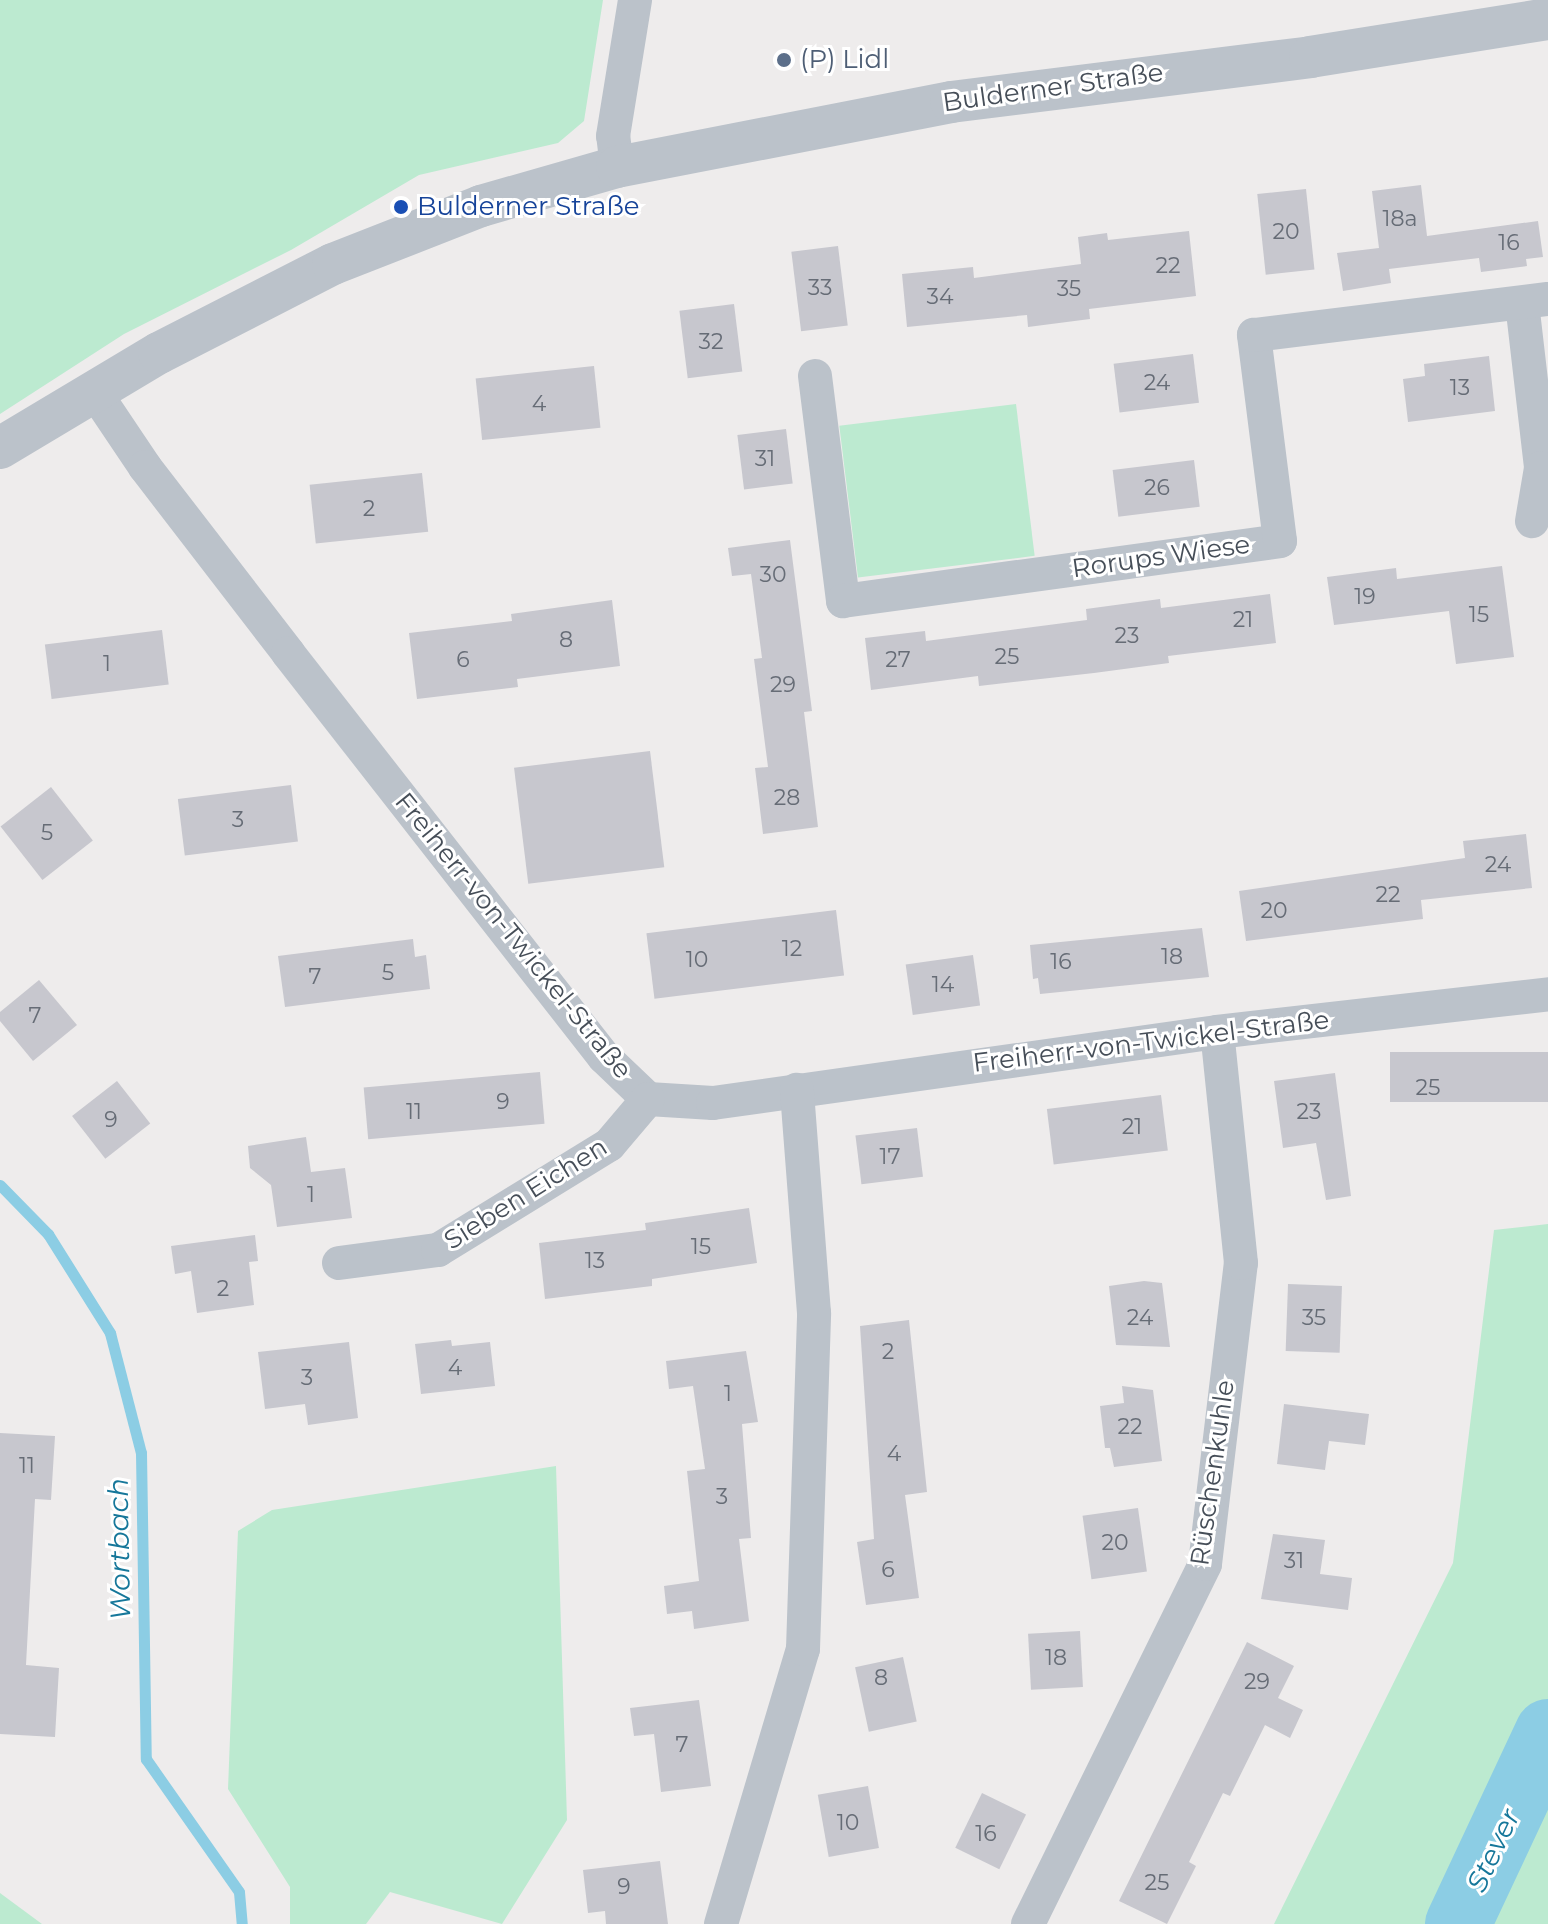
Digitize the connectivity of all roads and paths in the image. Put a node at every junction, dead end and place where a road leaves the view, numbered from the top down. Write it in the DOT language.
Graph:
graph roads {
  1 [pos="635,0"];
  2 [pos="1548,19"];
  3 [pos="617,167"];
  4 [pos="1535,301"];
  5 [pos="815,376"];
  6 [pos="94,391"];
  7 [pos="0,448"];
  8 [pos="1532,521"];
  9 [pos="1548,994"];
  10 [pos="1217,1032"];
  11 [pos="797,1090"];
  12 [pos="648,1099"];
  13 [pos="339,1263"];
  14 [pos="721,1924"];
  15 [pos="1028,1924"];
  1 -- 3 [label="street"];
  2 -- 3 [label="street, Bulderner Straße"];
  3 -- 6 [label="street, Bulderner Straße"];
  4 -- 5 [label="street, Rorups Wiese"];
  4 -- 8 [label="street, Rorups Wiese"];
  6 -- 7 [label="street, Bulderner Straße"];
  6 -- 12 [label="street, Freiherr-von-Twickel-Straße"];
  9 -- 10 [label="street, Freiherr-von-Twickel-Straße"];
  10 -- 11 [label="street, Freiherr-von-Twickel-Straße"];
  10 -- 15 [label="street, Rüschenkuhle"];
  11 -- 12 [label="street, Freiherr-von-Twickel-Straße"];
  11 -- 14 [label="street"];
  12 -- 13 [label="street, Sieben Eichen"];
}
